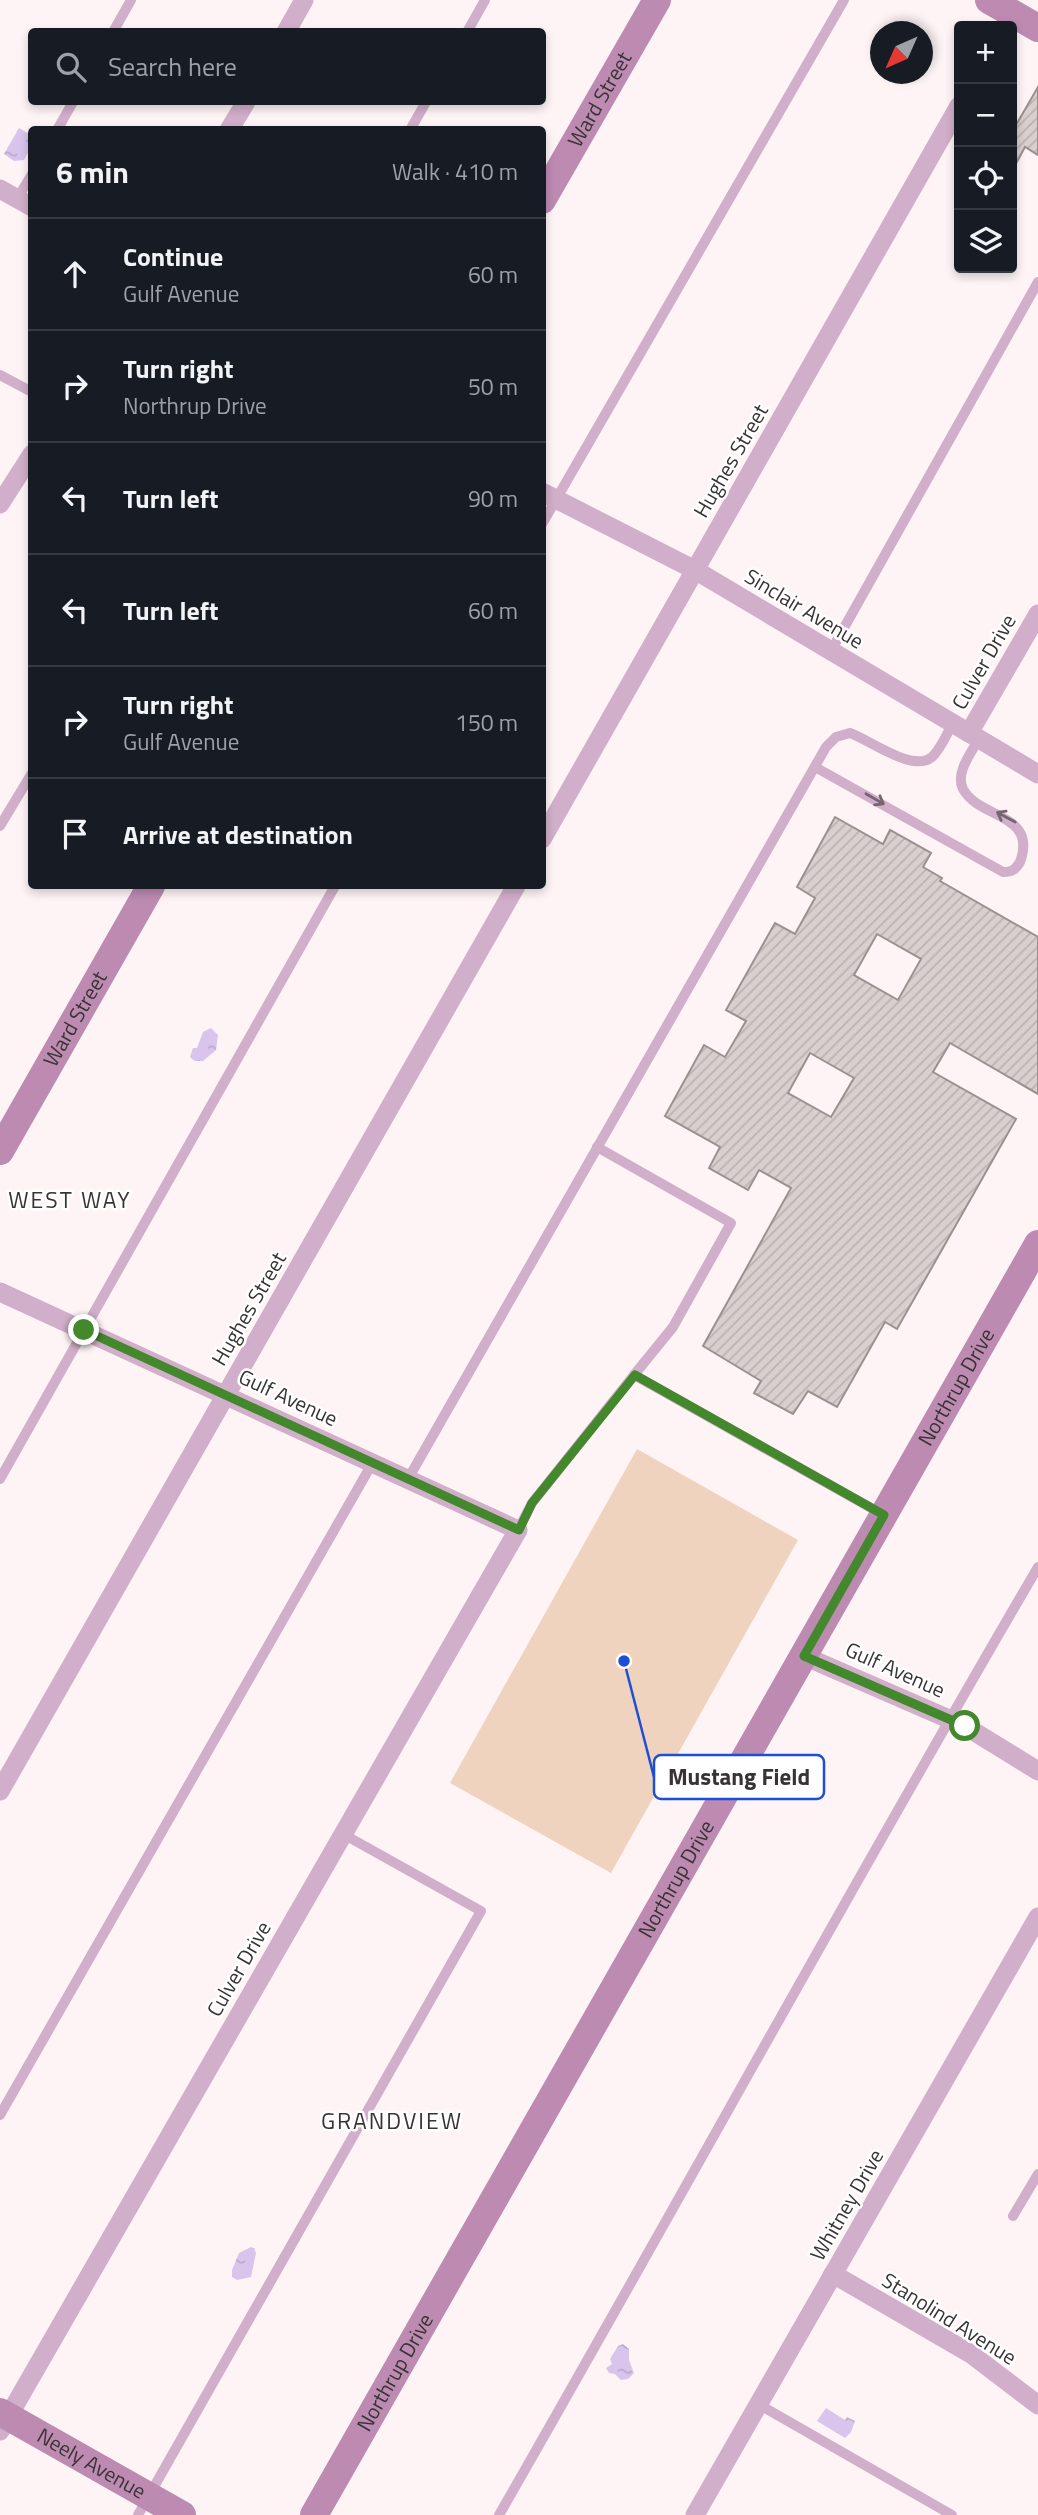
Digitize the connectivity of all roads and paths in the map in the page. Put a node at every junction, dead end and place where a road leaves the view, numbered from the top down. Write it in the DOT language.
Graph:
graph roads {
  1 [pos="131,0"];
  2 [pos="304,0"];
  3 [pos="485,0"];
  4 [pos="657,0"];
  5 [pos="844,0"];
  6 [pos="1002,13"];
  7 [pos="115,28"];
  8 [pos="288,28"];
  9 [pos="469,28"];
  10 [pos="1038,28"];
  11 [pos="71,105"];
  12 [pos="244,105"];
  13 [pos="424,105"];
  14 [pos="954,115"];
  15 [pos="59,126"];
  16 [pos="231,126"];
  17 [pos="412,126"];
  18 [pos="0,190"];
  19 [pos="546,193"];
  20 [pos="24,204"];
  21 [pos="1038,282"];
  22 [pos="0,375"];
  23 [pos="28,390"];
  24 [pos="28,459"];
  25 [pos="550,496"];
  26 [pos="0,504"];
  27 [pos="695,570"];
  28 [pos="1038,614"];
  29 [pos="831,651"];
  30 [pos="967,732"];
  31 [pos="815,767"];
  32 [pos="1038,774"];
  33 [pos="28,780"];
  34 [pos="0,826"];
  35 [pos="546,831"];
  36 [pos="149,889"];
  37 [pos="333,889"];
  38 [pos="514,889"];
  39 [pos="597,1147"];
  40 [pos="0,1151"];
  41 [pos="1038,1244"];
  42 [pos="0,1292"];
  43 [pos="84,1330"];
  44 [pos="635,1375"];
  45 [pos="226,1395"];
  46 [pos="373,1462"];
  47 [pos="0,1479"];
  48 [pos="408,1479"];
  49 [pos="884,1515"];
  50 [pos="519,1530"];
  51 [pos="1038,1567"];
  52 [pos="804,1656"];
  53 [pos="949,1719"];
  54 [pos="1038,1771"];
  55 [pos="0,1791"];
  56 [pos="344,1834"];
  57 [pos="1038,1917"];
  58 [pos="0,2115"];
  59 [pos="1038,2174"];
  60 [pos="1013,2216"];
  61 [pos="833,2274"];
  62 [pos="758,2404"];
  63 [pos="1038,2405"];
  64 [pos="3,2420"];
  65 [pos="144,2506"];
  66 [pos="182,2515"];
  67 [pos="314,2515"];
  68 [pos="499,2515"];
  69 [pos="695,2515"];
  70 [pos="952,2515"];
  1 -- 7 [label="lane"];
  2 -- 8 [label="street"];
  3 -- 9 [label="lane"];
  4 -- 19 [label="street, Ward Street"];
  5 -- 25 [label="lane"];
  6 -- 10 [label="street"];
  11 -- 15 [label="lane"];
  12 -- 16 [label="street"];
  13 -- 17 [label="lane"];
  14 -- 27 [label="street, Hughes Street"];
  18 -- 20 [label="street"];
  21 -- 29 [label="lane"];
  22 -- 23 [label="lane"];
  24 -- 26 [label="street"];
  25 -- 27 [label="street, Sinclair Avenue"];
  27 -- 29 [label="street, Sinclair Avenue"];
  27 -- 35 [label="street, Hughes Street"];
  28 -- 30 [label="street, Culver Drive"];
  29 -- 30 [label="street, Sinclair Avenue"];
  30 -- 31 [label="lane"];
  31 -- 30 [label="lane, one-way"];
  30 -- 32 [label="street, Sinclair Avenue"];
  31 -- 39 [label="lane"];
  33 -- 34 [label="lane"];
  36 -- 40 [label="street, Ward Street"];
  37 -- 43 [label="lane"];
  38 -- 45 [label="street, Hughes Street"];
  39 -- 44 [label="lane"];
  39 -- 48 [label="lane"];
  41 -- 49 [label="street, Northrup Drive"];
  42 -- 43 [label="street, Gulf Avenue"];
  43 -- 45 [label="street, Gulf Avenue"];
  43 -- 47 [label="lane"];
  44 -- 49 [label="lane"];
  44 -- 50 [label="lane"];
  45 -- 46 [label="street, Gulf Avenue"];
  45 -- 55 [label="street, Hughes Street"];
  46 -- 48 [label="street, Gulf Avenue"];
  46 -- 58 [label="lane"];
  48 -- 50 [label="street, Gulf Avenue"];
  49 -- 52 [label="street, Northrup Drive"];
  50 -- 56 [label="street, Culver Drive"];
  51 -- 53 [label="lane"];
  52 -- 53 [label="street, Gulf Avenue"];
  52 -- 67 [label="street, Northrup Drive"];
  53 -- 54 [label="street, Gulf Avenue"];
  53 -- 68 [label="lane"];
  56 -- 64 [label="street, Culver Drive"];
  56 -- 65 [label="lane"];
  57 -- 61 [label="street, Whitney Drive"];
  59 -- 60 [label="lane"];
  61 -- 62 [label="street, Whitney Drive"];
  61 -- 63 [label="street, Stanolind Avenue"];
  62 -- 69 [label="street, Whitney Drive"];
  62 -- 70 [label="lane"];
  64 -- 65 [label="street, Neely Avenue"];
  65 -- 66 [label="street, Neely Avenue"];
}
